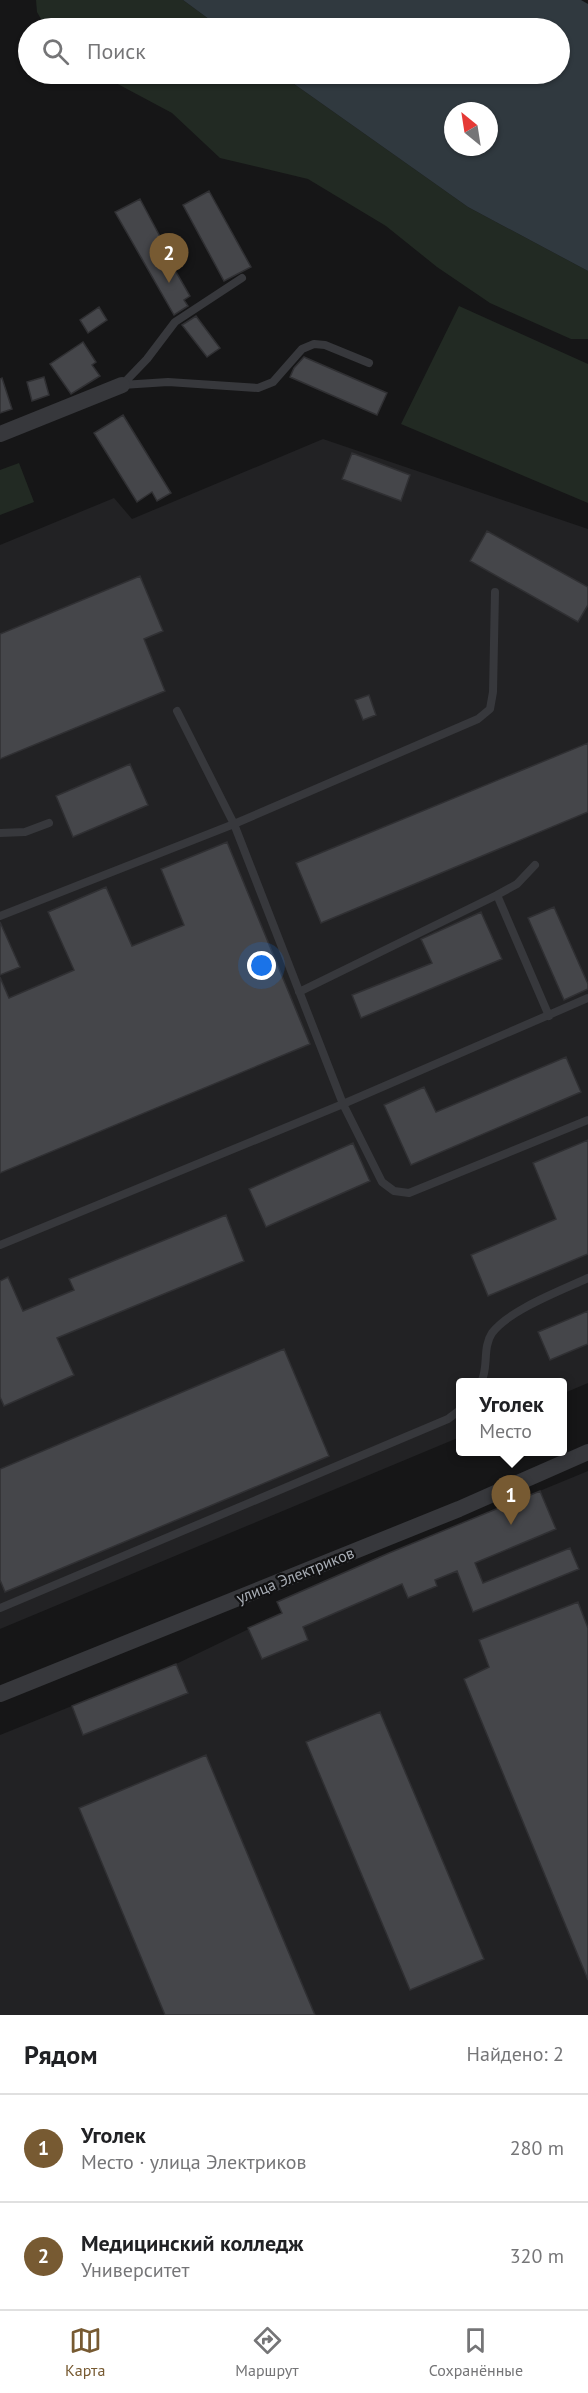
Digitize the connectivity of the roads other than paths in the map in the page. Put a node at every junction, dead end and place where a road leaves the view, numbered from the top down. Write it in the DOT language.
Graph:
graph roads {
  1 [pos="242,278"];
  2 [pos="369,363"];
  3 [pos="122,386"];
  4 [pos="0,434"];
  5 [pos="495,592"];
  6 [pos="177,711"];
  7 [pos="49,823"];
  8 [pos="234,824"];
  9 [pos="0,832"];
  10 [pos="535,865"];
  11 [pos="497,895"];
  12 [pos="0,916"];
  13 [pos="299,992"];
  14 [pos="588,998"];
  15 [pos="549,1016"];
  16 [pos="343,1104"];
  17 [pos="588,1120"];
  18 [pos="0,1245"];
  19 [pos="588,1278"];
  20 [pos="484,1378"];
  21 [pos="456,1413"];
  22 [pos="588,1452"];
  23 [pos="0,1608"];
  24 [pos="0,1694"];
  1 -- 3 [label="lane"];
  2 -- 3 [label="lane"];
  3 -- 4 [label="street"];
  5 -- 8 [label="lane"];
  6 -- 8 [label="lane"];
  7 -- 9 [label="lane"];
  8 -- 12 [label="lane"];
  8 -- 13 [label="lane"];
  10 -- 11 [label="lane"];
  11 -- 13 [label="lane"];
  11 -- 15 [label="lane"];
  13 -- 16 [label="lane"];
  14 -- 15 [label="lane"];
  15 -- 16 [label="lane"];
  16 -- 17 [label="lane"];
  16 -- 18 [label="lane"];
  19 -- 20 [label="lane"];
  21 -- 23 [label="lane"];
  22 -- 24 [label="street, улица Электриков"];
}
